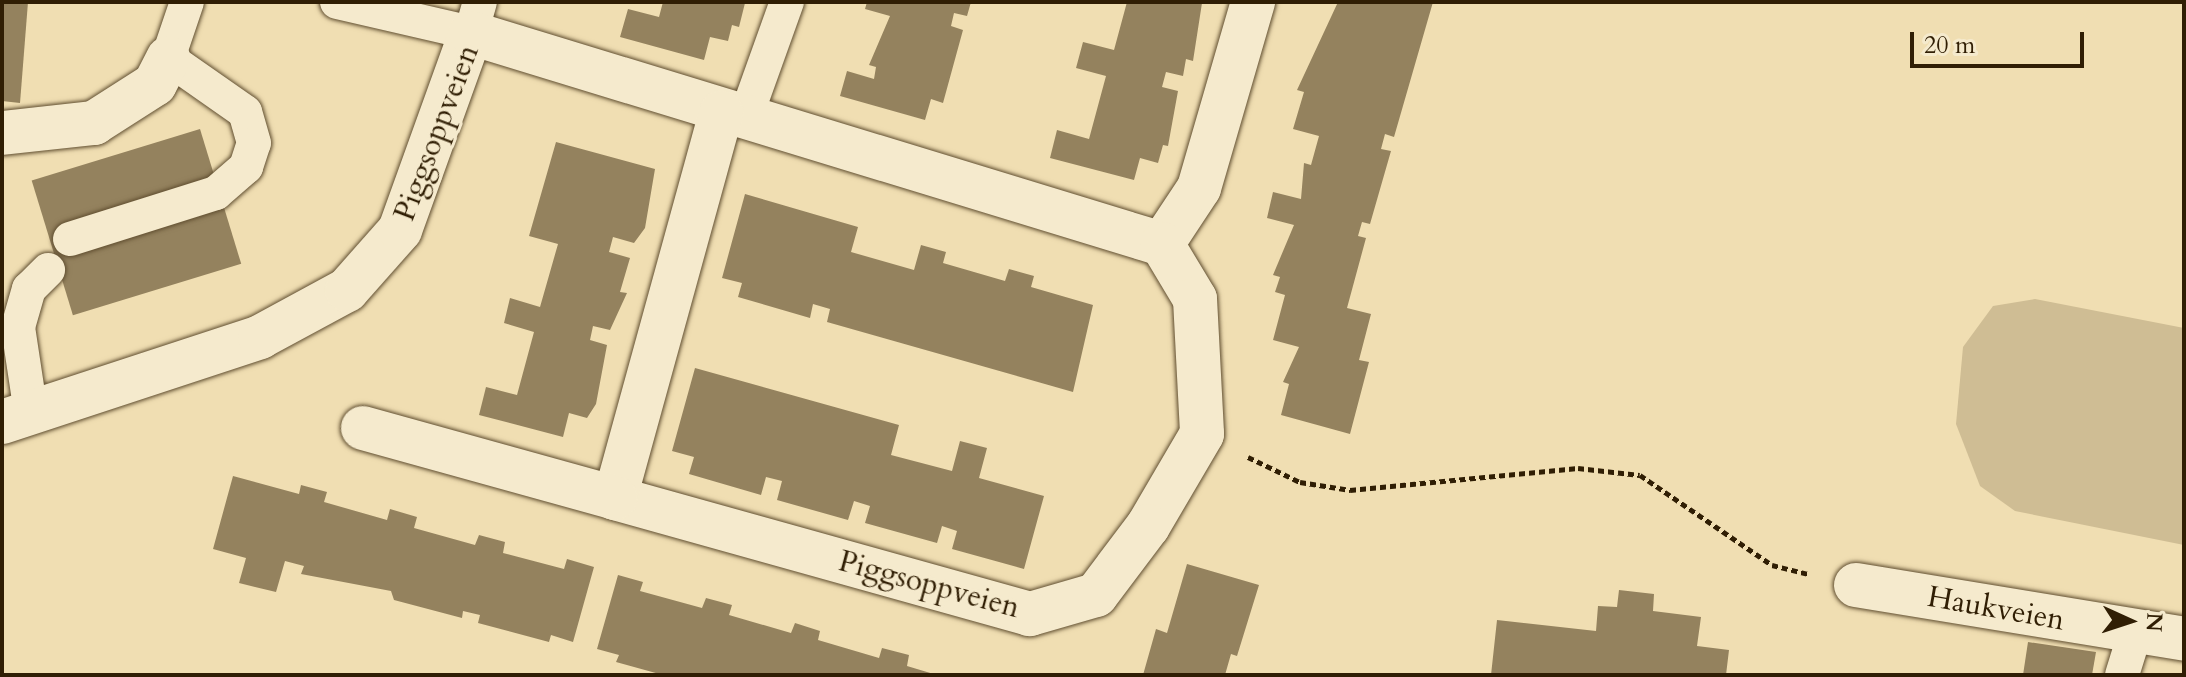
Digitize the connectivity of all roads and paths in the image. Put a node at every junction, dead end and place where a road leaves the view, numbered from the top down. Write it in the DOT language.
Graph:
graph roads {
  1 [pos="187,2"];
  2 [pos="337,2"];
  3 [pos="787,2"];
  4 [pos="1253,2"];
  5 [pos="476,17"];
  6 [pos="168,58"];
  7 [pos="733,116"];
  8 [pos="2,133"];
  9 [pos="70,239"];
  10 [pos="1162,244"];
  11 [pos="48,270"];
  12 [pos="16,418"];
  13 [pos="363,428"];
  14 [pos="1202,434"];
  15 [pos="615,498"];
  16 [pos="1856,585"];
  17 [pos="2135,633"];
  18 [pos="2184,639"];
  19 [pos="2122,675"];
  1 -- 6 [label="lane"];
  2 -- 5 [label="lane"];
  3 -- 7 [label="lane"];
  4 -- 10 [label="street"];
  5 -- 7 [label="street, Piggsoppveien"];
  5 -- 12 [label="street, Piggsoppveien"];
  6 -- 8 [label="street"];
  6 -- 9 [label="lane"];
  7 -- 10 [label="street, Piggsoppveien"];
  7 -- 15 [label="street"];
  10 -- 14 [label="street"];
  11 -- 12 [label="lane"];
  13 -- 15 [label="street, Piggsoppveien"];
  14 -- 15 [label="street, Piggsoppveien"];
  14 -- 16 [label="path"];
  16 -- 17 [label="street, Haukveien"];
  17 -- 18 [label="street, Haukveien"];
  17 -- 19 [label="lane"];
}
